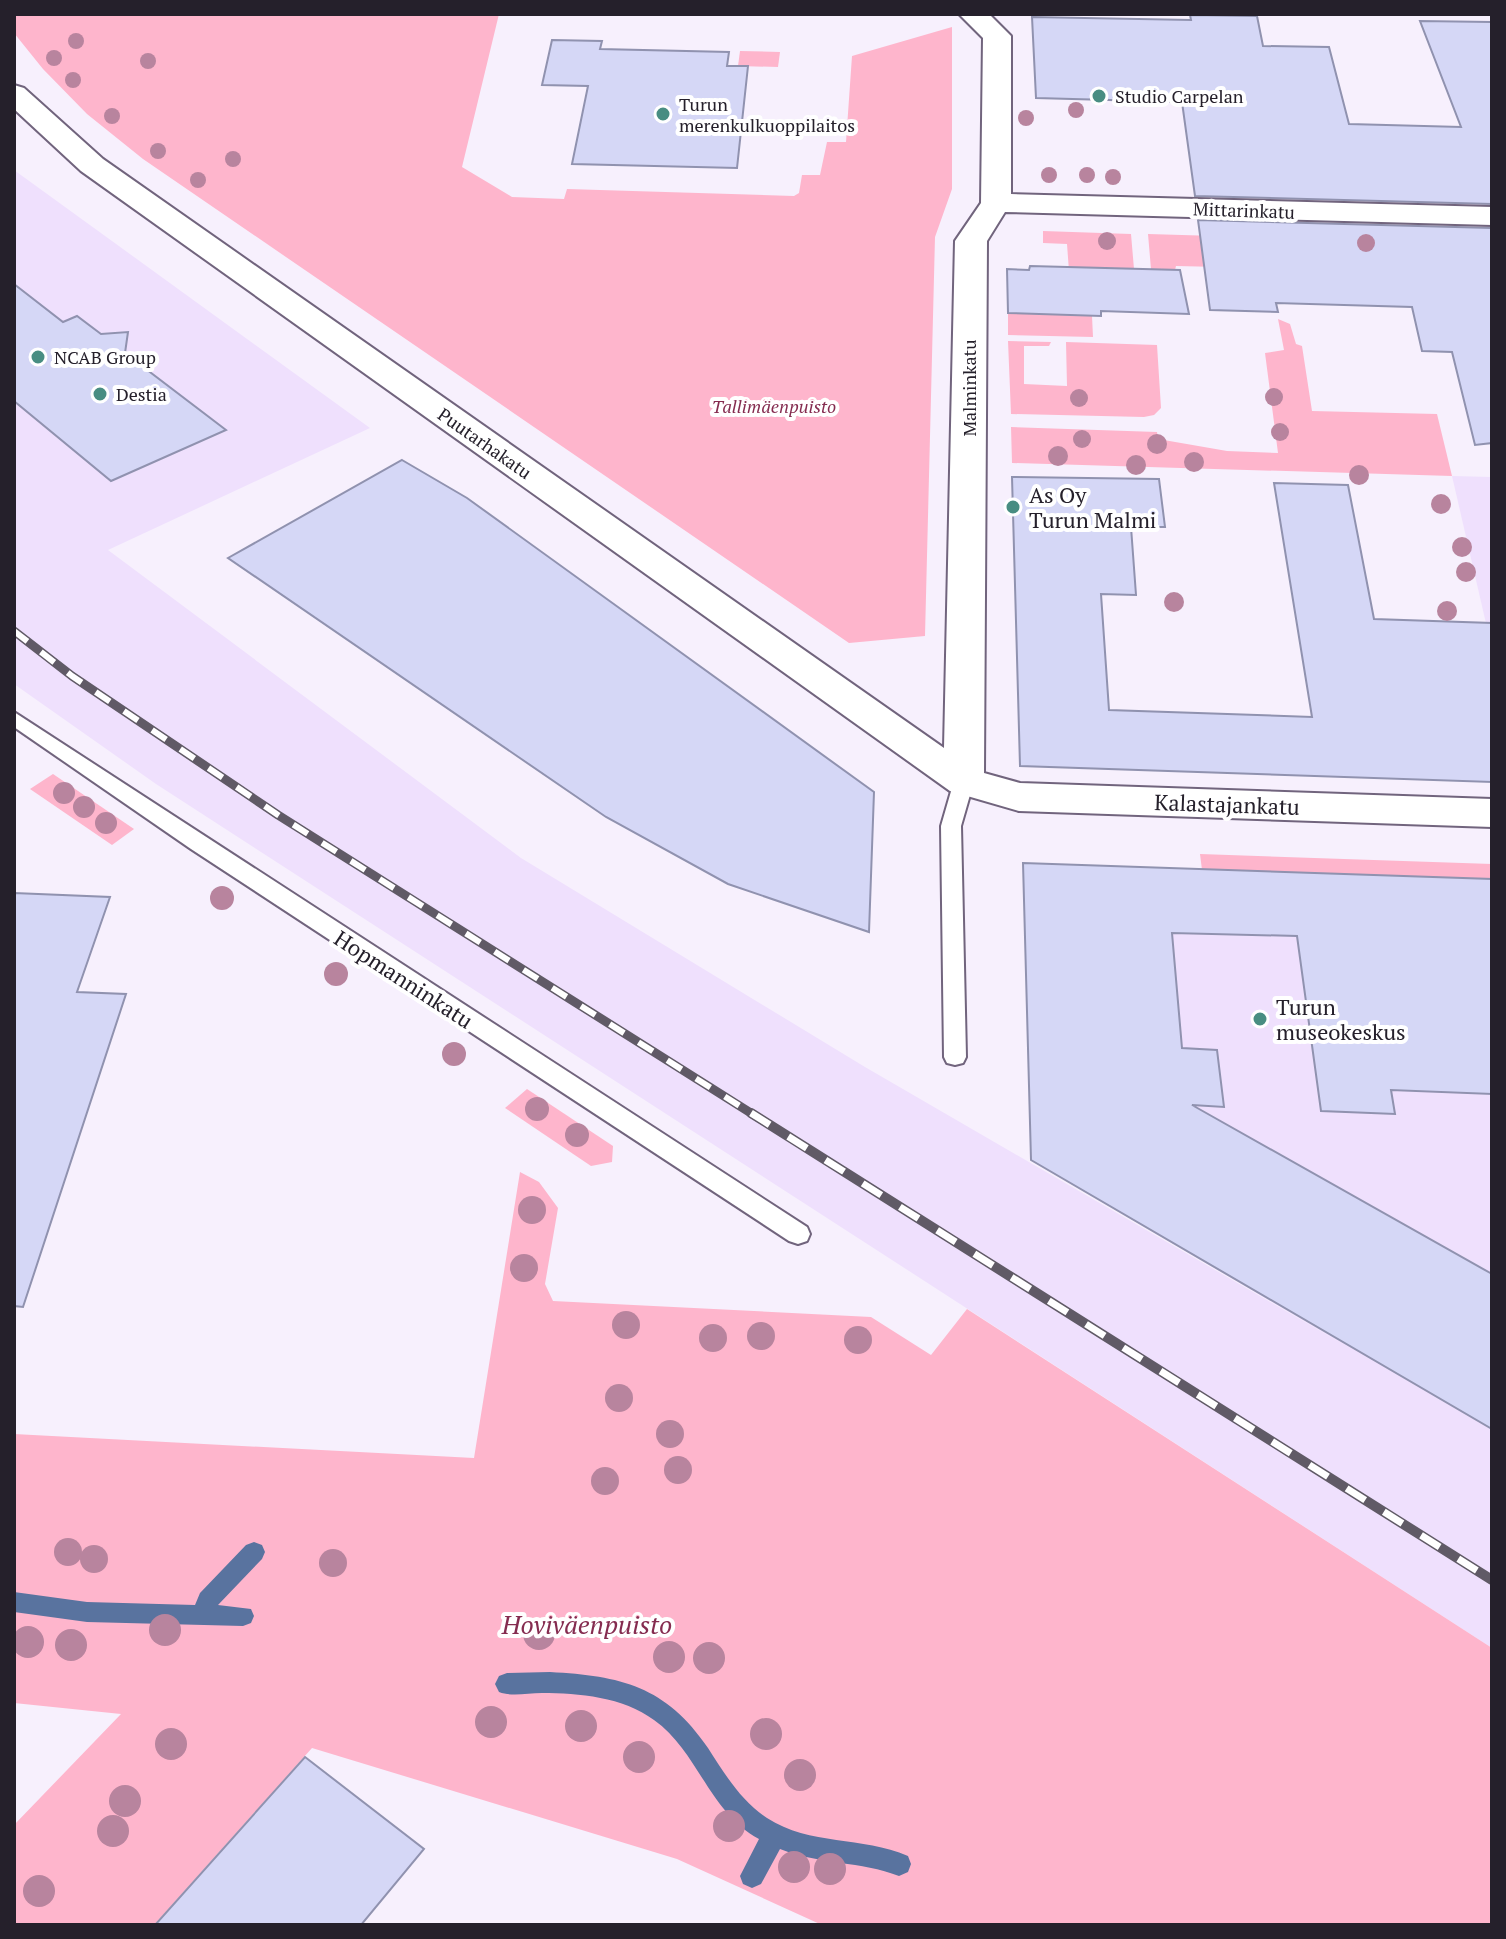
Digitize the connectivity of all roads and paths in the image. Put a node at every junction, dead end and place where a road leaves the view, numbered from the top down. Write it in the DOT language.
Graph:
graph roads {
  1 [pos="973,14"];
  2 [pos="14,94"];
  3 [pos="996,203"];
  4 [pos="1492,216"];
  5 [pos="14,718"];
  6 [pos="964,781"];
  7 [pos="1492,813"];
  8 [pos="955,1057"];
  9 [pos="798,1234"];
  1 -- 3 [label="street"];
  2 -- 6 [label="street, Puutarhakatu"];
  3 -- 4 [label="street, Mittarinkatu"];
  3 -- 6 [label="street, Malminkatu"];
  5 -- 9 [label="lane, Hopmanninkatu"];
  6 -- 7 [label="street, Kalastajankatu"];
  6 -- 8 [label="lane"];
}
